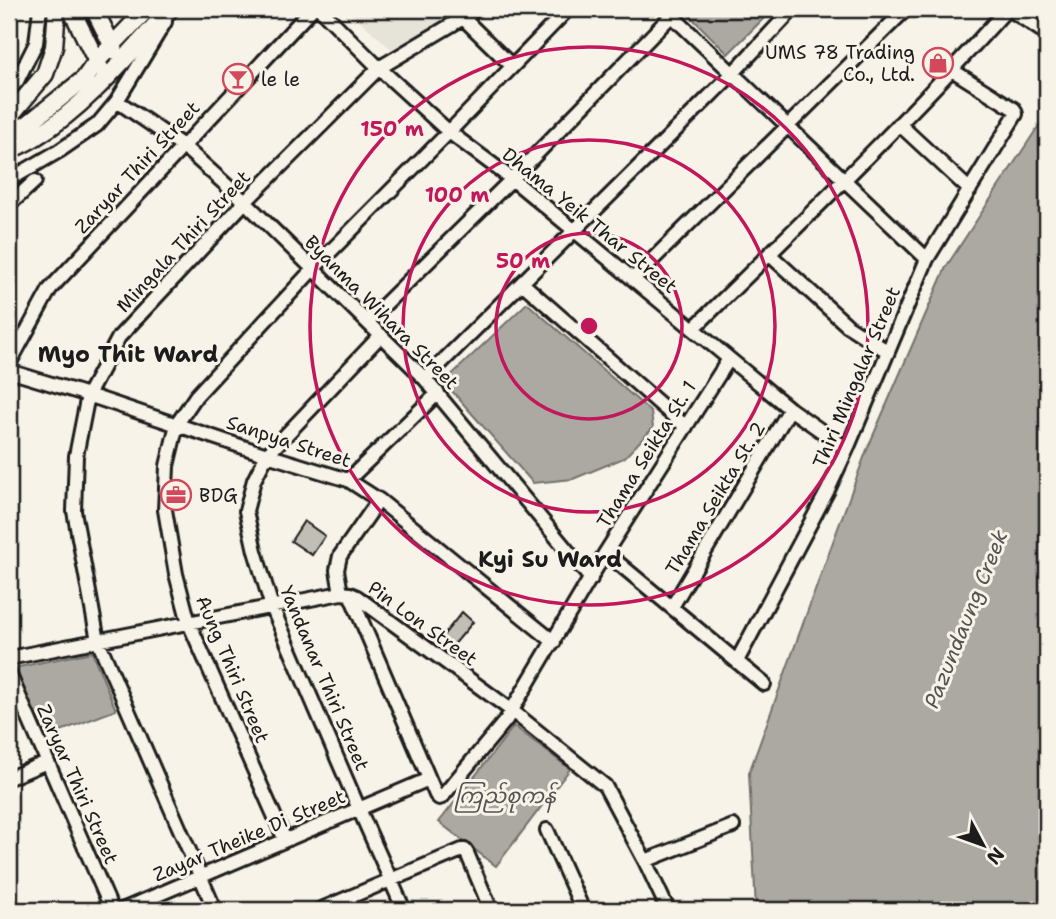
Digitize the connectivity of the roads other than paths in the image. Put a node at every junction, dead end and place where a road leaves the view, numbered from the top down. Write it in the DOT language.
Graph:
graph roads {
  1 [pos="40,9"];
  2 [pos="57,9"];
  3 [pos="71,9"];
  4 [pos="94,9"];
  5 [pos="147,9"];
  6 [pos="171,9"];
  7 [pos="312,9"];
  8 [pos="320,9"];
  9 [pos="477,9"];
  10 [pos="793,9"];
  11 [pos="906,9"];
  12 [pos="1008,9"];
  13 [pos="565,10"];
  14 [pos="669,12"];
  15 [pos="463,18"];
  16 [pos="1047,34"];
  17 [pos="111,45"];
  18 [pos="97,61"];
  19 [pos="121,63"];
  20 [pos="512,66"];
  21 [pos="379,68"];
  22 [pos="952,70"];
  23 [pos="733,73"];
  24 [pos="105,78"];
  25 [pos="9,90"];
  26 [pos="117,101"];
  27 [pos="9,117"];
  28 [pos="900,124"];
  29 [pos="788,126"];
  30 [pos="449,132"];
  31 [pos="9,134"];
  32 [pos="183,146"];
  33 [pos="9,151"];
  34 [pos="512,179"];
  35 [pos="9,180"];
  36 [pos="35,181"];
  37 [pos="845,181"];
  38 [pos="970,190"];
  39 [pos="245,202"];
  40 [pos="9,205"];
  41 [pos="575,231"];
  42 [pos="769,254"];
  43 [pos="928,259"];
  44 [pos="313,269"];
  45 [pos="633,279"];
  46 [pos="522,283"];
  47 [pos="367,322"];
  48 [pos="692,329"];
  49 [pos="381,335"];
  50 [pos="887,351"];
  51 [pos="729,359"];
  52 [pos="9,364"];
  53 [pos="9,371"];
  54 [pos="425,379"];
  55 [pos="438,393"];
  56 [pos="88,395"];
  57 [pos="790,409"];
  58 [pos="177,424"];
  59 [pos="686,426"];
  60 [pos="847,449"];
  61 [pos="267,455"];
  62 [pos="348,480"];
  63 [pos="380,500"];
  64 [pos="604,555"];
  65 [pos="591,579"];
  66 [pos="345,593"];
  67 [pos="272,607"];
  68 [pos="672,607"];
  69 [pos="189,623"];
  70 [pos="98,641"];
  71 [pos="554,642"];
  72 [pos="9,658"];
  73 [pos="737,661"];
  74 [pos="9,673"];
  75 [pos="764,684"];
  76 [pos="510,710"];
  77 [pos="47,762"];
  78 [pos="9,778"];
  79 [pos="429,779"];
  80 [pos="359,809"];
  81 [pos="733,826"];
  82 [pos="547,830"];
  83 [pos="285,840"];
  84 [pos="645,861"];
  85 [pos="201,877"];
  86 [pos="390,880"];
  87 [pos="112,910"];
  88 [pos="122,910"];
  89 [pos="215,910"];
  90 [pos="319,910"];
  91 [pos="404,910"];
  92 [pos="491,910"];
  93 [pos="583,910"];
  94 [pos="668,910"];
  1 -- 25 [label="street"];
  2 -- 27 [label="main road"];
  3 -- 18 [label="main road"];
  4 -- 17 [label="main road"];
  5 -- 17 [label="main road"];
  6 -- 19 [label="main road"];
  6 -- 26 [label="street"];
  7 -- 32 [label="street, Zaryar Thiri Street"];
  8 -- 21 [label="street, Dhama Yeik Thar Street"];
  9 -- 15 [label="street, Mingala Thiri Street"];
  10 -- 23 [label="street"];
  11 -- 29 [label="street"];
  12 -- 16 [label="street"];
  12 -- 22 [label="street"];
  13 -- 20 [label="street"];
  14 -- 23 [label="street"];
  14 -- 34 [label="street"];
  15 -- 20 [label="street"];
  15 -- 21 [label="street, Mingala Thiri Street"];
  17 -- 18 [label="main road"];
  17 -- 19 [label="main road"];
  18 -- 24 [label="main road"];
  18 -- 31 [label="main road"];
  19 -- 24 [label="main road"];
  20 -- 30 [label="street"];
  21 -- 30 [label="street, Dhama Yeik Thar Street"];
  21 -- 39 [label="street, Mingala Thiri Street"];
  22 -- 28 [label="street"];
  22 -- 38 [label="street, Thiri Mingalar Street"];
  23 -- 29 [label="street"];
  23 -- 41 [label="street"];
  24 -- 33 [label="main road"];
  26 -- 32 [label="street, Byanma Wihara Street"];
  26 -- 35 [label="street"];
  28 -- 37 [label="street"];
  28 -- 38 [label="street"];
  29 -- 37 [label="street"];
  29 -- 45 [label="street"];
  30 -- 34 [label="street, Dhama Yeik Thar Street"];
  30 -- 44 [label="street"];
  32 -- 39 [label="street, Byanma Wihara Street"];
  32 -- 52 [label="street, Zaryar Thiri Street"];
  34 -- 41 [label="street, Dhama Yeik Thar Street"];
  34 -- 47 [label="street"];
  36 -- 40 [label="street"];
  37 -- 42 [label="street"];
  37 -- 43 [label="street"];
  38 -- 43 [label="street, Thiri Mingalar Street"];
  39 -- 44 [label="street, Byanma Wihara Street"];
  39 -- 56 [label="street, Mingala Thiri Street"];
  41 -- 45 [label="street, Dhama Yeik Thar Street"];
  41 -- 46 [label="street"];
  42 -- 48 [label="street"];
  42 -- 50 [label="street"];
  43 -- 50 [label="street, Thiri Mingalar Street"];
  44 -- 47 [label="street, Byanma Wihara Street"];
  44 -- 58 [label="street"];
  45 -- 48 [label="street, Dhama Yeik Thar Street"];
  46 -- 54 [label="street"];
  46 -- 59 [label="street"];
  47 -- 49 [label="street, Byanma Wihara Street"];
  48 -- 51 [label="street, Dhama Yeik Thar Street"];
  49 -- 54 [label="street, Byanma Wihara Street"];
  49 -- 61 [label="street, Yandanar Thiri Street"];
  50 -- 60 [label="street, Thiri Mingalar Street"];
  51 -- 57 [label="street, Dhama Yeik Thar Street"];
  51 -- 59 [label="street, Thama Seikta St. 1"];
  53 -- 56 [label="street, Sanpya Street"];
  54 -- 55 [label="street, Byanma Wihara Street"];
  55 -- 62 [label="street"];
  55 -- 65 [label="street, Byanma Wihara Street"];
  56 -- 58 [label="street, Sanpya Street"];
  56 -- 70 [label="street, Mingala Thiri Street"];
  57 -- 60 [label="street, Dhama Yeik Thar Street"];
  57 -- 68 [label="street, Thama Seikta St. 2"];
  58 -- 61 [label="street, Sanpya Street"];
  58 -- 69 [label="street, Aung Thiri Street"];
  59 -- 64 [label="street, Thama Seikta St. 1"];
  60 -- 73 [label="street, Thiri Mingalar Street"];
  61 -- 62 [label="street, Sanpya Street"];
  61 -- 67 [label="street, Yandanar Thiri Street"];
  62 -- 63 [label="street, Sanpya Street"];
  63 -- 66 [label="street"];
  63 -- 71 [label="street, Sanpya Street"];
  64 -- 65 [label="street, Thama Seikta St. 1"];
  64 -- 68 [label="street"];
  65 -- 71 [label="street, Thama Seikta St. 1"];
  66 -- 67 [label="street, Pin Lon Street"];
  66 -- 76 [label="street, Pin Lon Street"];
  66 -- 79 [label="street"];
  67 -- 69 [label="street, Pin Lon Street"];
  67 -- 80 [label="street, Yandanar Thiri Street"];
  68 -- 73 [label="street"];
  69 -- 70 [label="street, Pin Lon Street"];
  69 -- 83 [label="street, Aung Thiri Street"];
  70 -- 72 [label="street, Pin Lon Street"];
  70 -- 85 [label="street, Mingala Thiri Street"];
  71 -- 76 [label="street, Thama Seikta St. 1"];
  73 -- 75 [label="street"];
  74 -- 77 [label="street, Zaryar Thiri Street"];
  76 -- 79 [label="street, Thama Seikta St. 1"];
  76 -- 84 [label="street, Pin Lon Street"];
  77 -- 78 [label="street"];
  77 -- 87 [label="street, Zaryar Thiri Street"];
  79 -- 80 [label="street, Zayar Theike Di Street"];
  80 -- 83 [label="street, Zayar Theike Di Street"];
  80 -- 86 [label="street, Yandanar Thiri Street"];
  81 -- 84 [label="street"];
  82 -- 93 [label="street"];
  83 -- 85 [label="street, Zayar Theike Di Street"];
  84 -- 94 [label="street, Pin Lon Street"];
  85 -- 88 [label="street, Zayar Theike Di Street"];
  85 -- 89 [label="street, Mingala Thiri Street"];
  86 -- 90 [label="street"];
  86 -- 91 [label="street, Yandanar Thiri Street"];
  86 -- 92 [label="street"];
}
